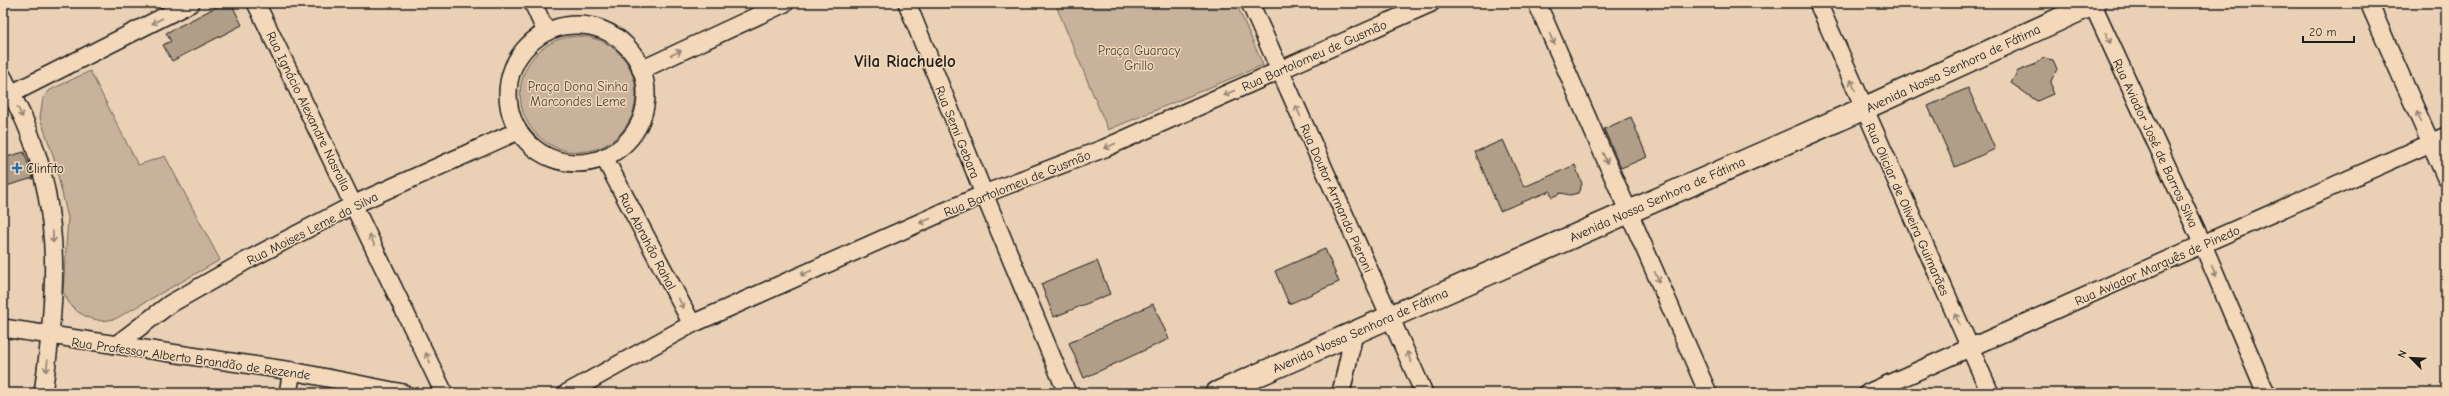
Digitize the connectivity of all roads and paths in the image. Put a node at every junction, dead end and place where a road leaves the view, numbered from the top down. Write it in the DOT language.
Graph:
graph roads {
  1 [pos="191,3"];
  2 [pos="256,3"];
  3 [pos="534,3"];
  4 [pos="785,3"];
  5 [pos="907,3"];
  6 [pos="1250,3"];
  7 [pos="1431,3"];
  8 [pos="1536,3"];
  9 [pos="1818,3"];
  10 [pos="2093,3"];
  11 [pos="2369,3"];
  12 [pos="546,32"];
  13 [pos="641,70"];
  14 [pos="1279,71"];
  15 [pos="3,77"];
  16 [pos="7,96"];
  17 [pos="1863,109"];
  18 [pos="518,131"];
  19 [pos="2446,136"];
  20 [pos="2430,143"];
  21 [pos="604,157"];
  22 [pos="2446,178"];
  23 [pos="984,194"];
  24 [pos="355,204"];
  25 [pos="1628,212"];
  26 [pos="2203,245"];
  27 [pos="1391,316"];
  28 [pos="692,324"];
  29 [pos="3,328"];
  30 [pos="1354,334"];
  31 [pos="51,337"];
  32 [pos="116,345"];
  33 [pos="1970,348"];
  34 [pos="292,371"];
  35 [pos="607,371"];
  36 [pos="43,393"];
  37 [pos="288,393"];
  38 [pos="403,393"];
  39 [pos="444,393"];
  40 [pos="567,393"];
  41 [pos="586,393"];
  42 [pos="1067,393"];
  43 [pos="1217,393"];
  44 [pos="1341,393"];
  45 [pos="1424,393"];
  46 [pos="1708,393"];
  47 [pos="1868,393"];
  48 [pos="1990,393"];
  49 [pos="2266,393"];
  1 -- 16 [label="street, one-way"];
  2 -- 24 [label="street, Rua Ignácio Alexandre Nasralla"];
  3 -- 12 [label="street"];
  13 -- 4 [label="street, one-way"];
  5 -- 23 [label="street, Rua Semi Gebara"];
  6 -- 14 [label="street, Rua Doutor Armando Pieroni"];
  7 -- 14 [label="street, Rua Bartolomeu de Gusmão"];
  8 -- 25 [label="street, one-way"];
  17 -- 9 [label="street, Rua Oliciar de Oliveira Guimarães, one-way"];
  10 -- 17 [label="street, Avenida Nossa Senhora de Fátima"];
  10 -- 26 [label="street, Rua Aviador José de Barros Silva, one-way"];
  20 -- 11 [label="street, one-way"];
  12 -- 13 [label="street"];
  12 -- 18 [label="street"];
  13 -- 21 [label="street"];
  14 -- 23 [label="street, Rua Bartolomeu de Gusmão, one-way"];
  27 -- 14 [label="street, Rua Doutor Armando Pieroni, one-way"];
  15 -- 16 [label="street"];
  16 -- 31 [label="street, one-way"];
  17 -- 25 [label="street, Avenida Nossa Senhora de Fátima"];
  33 -- 17 [label="street, Rua Oliciar de Oliveira Guimarães, one-way"];
  18 -- 21 [label="street"];
  18 -- 24 [label="street, Rua Moises Leme da Silva"];
  19 -- 20 [label="street, Rua Aviador Marquês de Pinedo"];
  20 -- 22 [label="street"];
  20 -- 26 [label="street, Rua Aviador Marquês de Pinedo"];
  21 -- 28 [label="street, Rua Abrahão Rahal, one-way"];
  23 -- 28 [label="street, Rua Bartolomeu de Gusmão, one-way"];
  23 -- 42 [label="street, Rua Semi Gebara"];
  24 -- 32 [label="street, Rua Moises Leme da Silva"];
  39 -- 24 [label="street, Rua Ignácio Alexandre Nasralla, one-way"];
  25 -- 27 [label="street, Avenida Nossa Senhora de Fátima"];
  25 -- 46 [label="street, one-way"];
  26 -- 33 [label="street, Rua Aviador Marquês de Pinedo"];
  26 -- 49 [label="street, Rua Aviador José de Barros Silva, one-way"];
  27 -- 30 [label="street, Avenida Nossa Senhora de Fátima"];
  45 -- 27 [label="street, Rua Doutor Armando Pieroni, one-way"];
  28 -- 35 [label="street, Rua Bartolomeu de Gusmão"];
  29 -- 31 [label="street, Rua Professor Alberto Brandão de Rezende"];
  30 -- 43 [label="street, Avenida Nossa Senhora de Fátima"];
  30 -- 44 [label="street"];
  31 -- 32 [label="street, Rua Professor Alberto Brandão de Rezende"];
  31 -- 36 [label="street, one-way"];
  32 -- 34 [label="street, Rua Professor Alberto Brandão de Rezende"];
  33 -- 47 [label="street, Rua Aviador Marquês de Pinedo"];
  33 -- 48 [label="street, Rua Oliciar de Oliveira Guimarães"];
  34 -- 37 [label="street"];
  34 -- 38 [label="street, Rua Professor Alberto Brandão de Rezende"];
  35 -- 40 [label="street, Rua Bartolomeu de Gusmão"];
  35 -- 41 [label="street, Rua Bartolomeu de Gusmão"];
}
